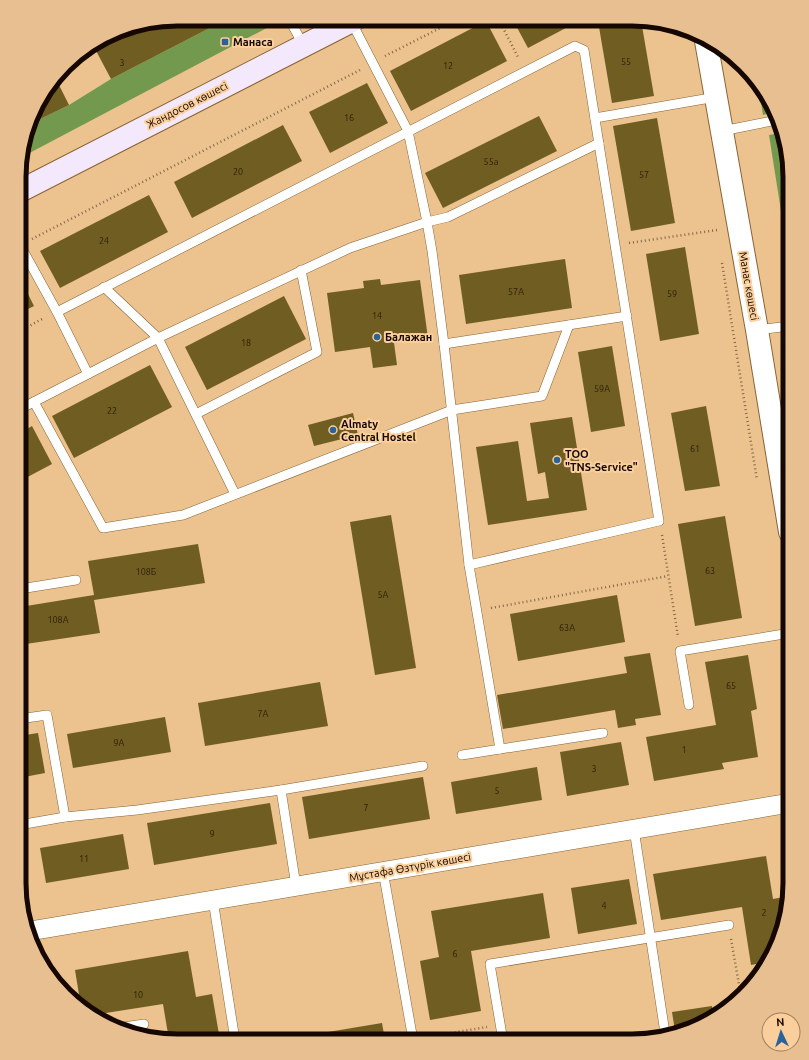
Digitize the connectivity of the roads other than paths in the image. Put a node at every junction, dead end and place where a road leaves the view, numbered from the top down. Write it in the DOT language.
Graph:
graph roads {
  1 [pos="292,26"];
  2 [pos="342,26"];
  3 [pos="356,26"];
  4 [pos="304,46"];
  5 [pos="707,46"];
  6 [pos="716,97"];
  7 [pos="594,118"];
  8 [pos="772,121"];
  9 [pos="408,131"];
  10 [pos="722,131"];
  11 [pos="599,143"];
  12 [pos="26,188"];
  13 [pos="427,222"];
  14 [pos="26,257"];
  15 [pos="301,270"];
  16 [pos="104,287"];
  17 [pos="57,312"];
  18 [pos="627,316"];
  19 [pos="569,325"];
  20 [pos="783,327"];
  21 [pos="757,330"];
  22 [pos="158,338"];
  23 [pos="444,344"];
  24 [pos="88,374"];
  25 [pos="34,402"];
  26 [pos="26,406"];
  27 [pos="452,410"];
  28 [pos="196,414"];
  29 [pos="783,489"];
  30 [pos="236,494"];
  31 [pos="469,565"];
  32 [pos="76,580"];
  33 [pos="26,588"];
  34 [pos="783,634"];
  35 [pos="688,705"];
  36 [pos="26,719"];
  37 [pos="603,733"];
  38 [pos="500,749"];
  39 [pos="462,755"];
  40 [pos="423,766"];
  41 [pos="281,790"];
  42 [pos="783,804"];
  43 [pos="65,817"];
  44 [pos="26,823"];
  45 [pos="634,829"];
  46 [pos="383,871"];
  47 [pos="296,886"];
  48 [pos="213,900"];
  49 [pos="729,925"];
  50 [pos="34,930"];
  51 [pos="650,937"];
  52 [pos="144,1024"];
  53 [pos="130,1026"];
  54 [pos="665,1030"];
  55 [pos="235,1034"];
  56 [pos="412,1034"];
  57 [pos="502,1034"];
  1 -- 4 [label="lane"];
  2 -- 4 [label="main road, Жандосов көшесі"];
  3 -- 9 [label="lane"];
  4 -- 12 [label="main road, Жандосов көшесі"];
  5 -- 6 [label="street, Манас көшесі"];
  6 -- 7 [label="lane"];
  6 -- 10 [label="street, Манас көшесі"];
  7 -- 9 [label="lane"];
  7 -- 11 [label="lane"];
  8 -- 10 [label="lane"];
  9 -- 13 [label="lane"];
  9 -- 16 [label="lane"];
  10 -- 21 [label="street, Манас көшесі"];
  11 -- 13 [label="lane"];
  11 -- 18 [label="lane"];
  13 -- 15 [label="lane"];
  13 -- 23 [label="lane"];
  14 -- 17 [label="lane"];
  15 -- 22 [label="lane"];
  15 -- 28 [label="lane"];
  16 -- 17 [label="lane"];
  16 -- 22 [label="lane"];
  17 -- 24 [label="lane"];
  18 -- 19 [label="lane"];
  18 -- 31 [label="lane"];
  19 -- 23 [label="lane"];
  19 -- 27 [label="lane"];
  20 -- 21 [label="lane"];
  21 -- 29 [label="street, Манас көшесі"];
  22 -- 24 [label="lane"];
  22 -- 28 [label="lane"];
  23 -- 27 [label="lane"];
  24 -- 25 [label="lane"];
  25 -- 26 [label="lane"];
  25 -- 30 [label="lane"];
  27 -- 30 [label="lane"];
  27 -- 31 [label="lane"];
  28 -- 30 [label="lane"];
  31 -- 38 [label="lane"];
  32 -- 33 [label="lane"];
  34 -- 35 [label="lane"];
  36 -- 43 [label="lane"];
  37 -- 38 [label="lane"];
  38 -- 39 [label="lane"];
  40 -- 41 [label="lane"];
  41 -- 43 [label="lane"];
  41 -- 47 [label="lane"];
  42 -- 45 [label="street, Мұстафа Өзтүрік көшесі"];
  43 -- 44 [label="lane"];
  45 -- 46 [label="street, Мұстафа Өзтүрік көшесі"];
  45 -- 51 [label="lane"];
  46 -- 47 [label="street, Мұстафа Өзтүрік көшесі"];
  46 -- 56 [label="lane"];
  47 -- 48 [label="street, Мұстафа Өзтүрік көшесі"];
  48 -- 50 [label="street, Мұстафа Өзтүрік көшесі"];
  48 -- 55 [label="lane"];
  49 -- 51 [label="lane"];
  51 -- 54 [label="lane"];
  51 -- 57 [label="lane"];
  52 -- 53 [label="lane"];
}
